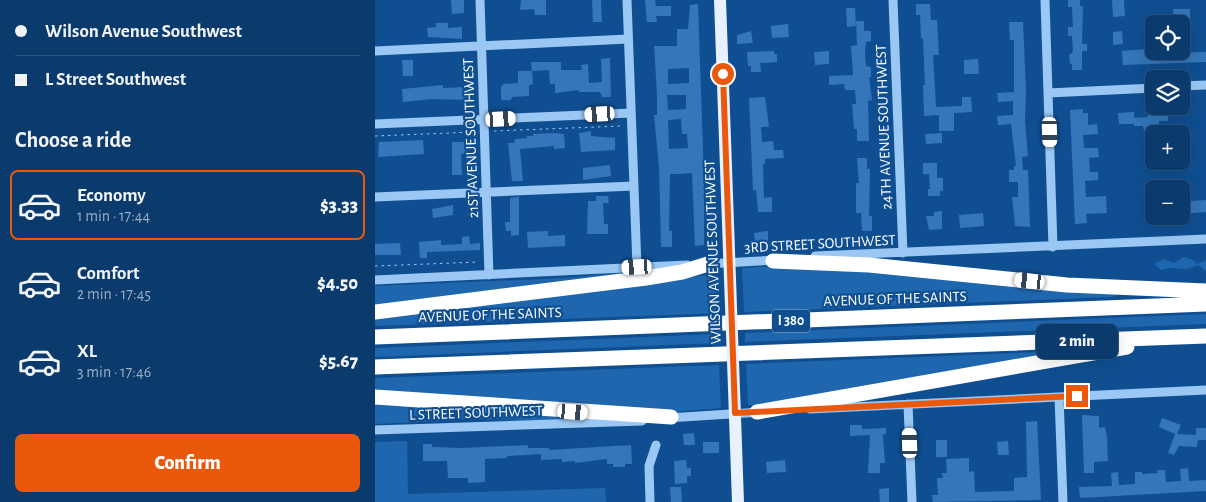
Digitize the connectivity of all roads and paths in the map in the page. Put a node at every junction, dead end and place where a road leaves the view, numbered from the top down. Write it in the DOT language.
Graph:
graph roads {
  1 [pos="480,0"];
  2 [pos="627,0"];
  3 [pos="720,0"];
  4 [pos="893,0"];
  5 [pos="1045,0"];
  6 [pos="628,39"];
  7 [pos="482,48"];
  8 [pos="375,51"];
  9 [pos="1206,85"];
  10 [pos="1190,86"];
  11 [pos="1145,88"];
  12 [pos="1048,93"];
  13 [pos="631,113"];
  14 [pos="484,120"];
  15 [pos="375,124"];
  16 [pos="631,125"];
  17 [pos="490,131"];
  18 [pos="478,132"];
  19 [pos="375,136"];
  20 [pos="634,186"];
  21 [pos="486,192"];
  22 [pos="375,198"];
  23 [pos="1206,239"];
  24 [pos="1053,247"];
  25 [pos="903,253"];
  26 [pos="489,261"];
  27 [pos="773,261"];
  28 [pos="729,263"];
  29 [pos="708,264"];
  30 [pos="375,266"];
  31 [pos="637,267"];
  32 [pos="489,275"];
  33 [pos="375,280"];
  34 [pos="1206,291"];
  35 [pos="1206,304"];
  36 [pos="375,312"];
  37 [pos="1190,336"];
  38 [pos="1206,336"];
  39 [pos="375,337"];
  40 [pos="375,367"];
  41 [pos="1206,390"];
  42 [pos="375,397"];
  43 [pos="1059,397"];
  44 [pos="908,404"];
  45 [pos="757,412"];
  46 [pos="735,413"];
  47 [pos="671,417"];
  48 [pos="375,430"];
  49 [pos="656,445"];
  50 [pos="650,502"];
  51 [pos="738,502"];
  52 [pos="912,502"];
  53 [pos="1063,502"];
  1 -- 7 [label="street, 21ST AVENUE SOUTHWEST"];
  2 -- 6 [label="street"];
  3 -- 28 [label="main road, WILSON AVENUE SOUTHWEST"];
  4 -- 25 [label="street, 24TH AVENUE SOUTHWEST"];
  5 -- 12 [label="street"];
  6 -- 7 [label="street"];
  6 -- 13 [label="street"];
  7 -- 8 [label="street"];
  7 -- 14 [label="street, 21ST AVENUE SOUTHWEST"];
  9 -- 10 [label="street"];
  11 -- 12 [label="street"];
  12 -- 24 [label="street"];
  13 -- 14 [label="street"];
  13 -- 16 [label="street"];
  14 -- 15 [label="street"];
  14 -- 21 [label="street, 21ST AVENUE SOUTHWEST"];
  16 -- 17 [label="path"];
  16 -- 20 [label="street"];
  18 -- 19 [label="path"];
  20 -- 21 [label="street"];
  20 -- 31 [label="street"];
  21 -- 22 [label="street"];
  21 -- 26 [label="street, 21ST AVENUE SOUTHWEST"];
  23 -- 24 [label="street, 3RD STREET SOUTHWEST"];
  24 -- 25 [label="street, 3RD STREET SOUTHWEST"];
  25 -- 27 [label="street, 3RD STREET SOUTHWEST"];
  26 -- 30 [label="path"];
  26 -- 32 [label="street, 21ST AVENUE SOUTHWEST"];
  27 -- 28 [label="street, 3RD STREET SOUTHWEST"];
  27 -- 34 [label="highway"];
  28 -- 29 [label="street, 3RD STREET SOUTHWEST"];
  28 -- 46 [label="main road, WILSON AVENUE SOUTHWEST, bridge"];
  29 -- 31 [label="street, 3RD STREET SOUTHWEST"];
  29 -- 36 [label="highway"];
  31 -- 32 [label="street, 3RD STREET SOUTHWEST"];
  32 -- 33 [label="street, 3RD STREET SOUTHWEST"];
  35 -- 39 [label="highway, AVENUE OF THE SAINTS / I 380"];
  37 -- 38 [label="highway, I 380"];
  37 -- 40 [label="highway, I 380"];
  37 -- 45 [label="highway"];
  41 -- 43 [label="street, L STREET SOUTHWEST"];
  42 -- 47 [label="highway"];
  43 -- 44 [label="street, L STREET SOUTHWEST"];
  43 -- 53 [label="street"];
  44 -- 45 [label="street, L STREET SOUTHWEST"];
  44 -- 52 [label="street"];
  45 -- 46 [label="street, L STREET SOUTHWEST"];
  46 -- 47 [label="street, L STREET SOUTHWEST"];
  46 -- 51 [label="main road, WILSON AVENUE SOUTHWEST"];
  47 -- 48 [label="street, L STREET SOUTHWEST"];
  49 -- 50 [label="street"];
}
